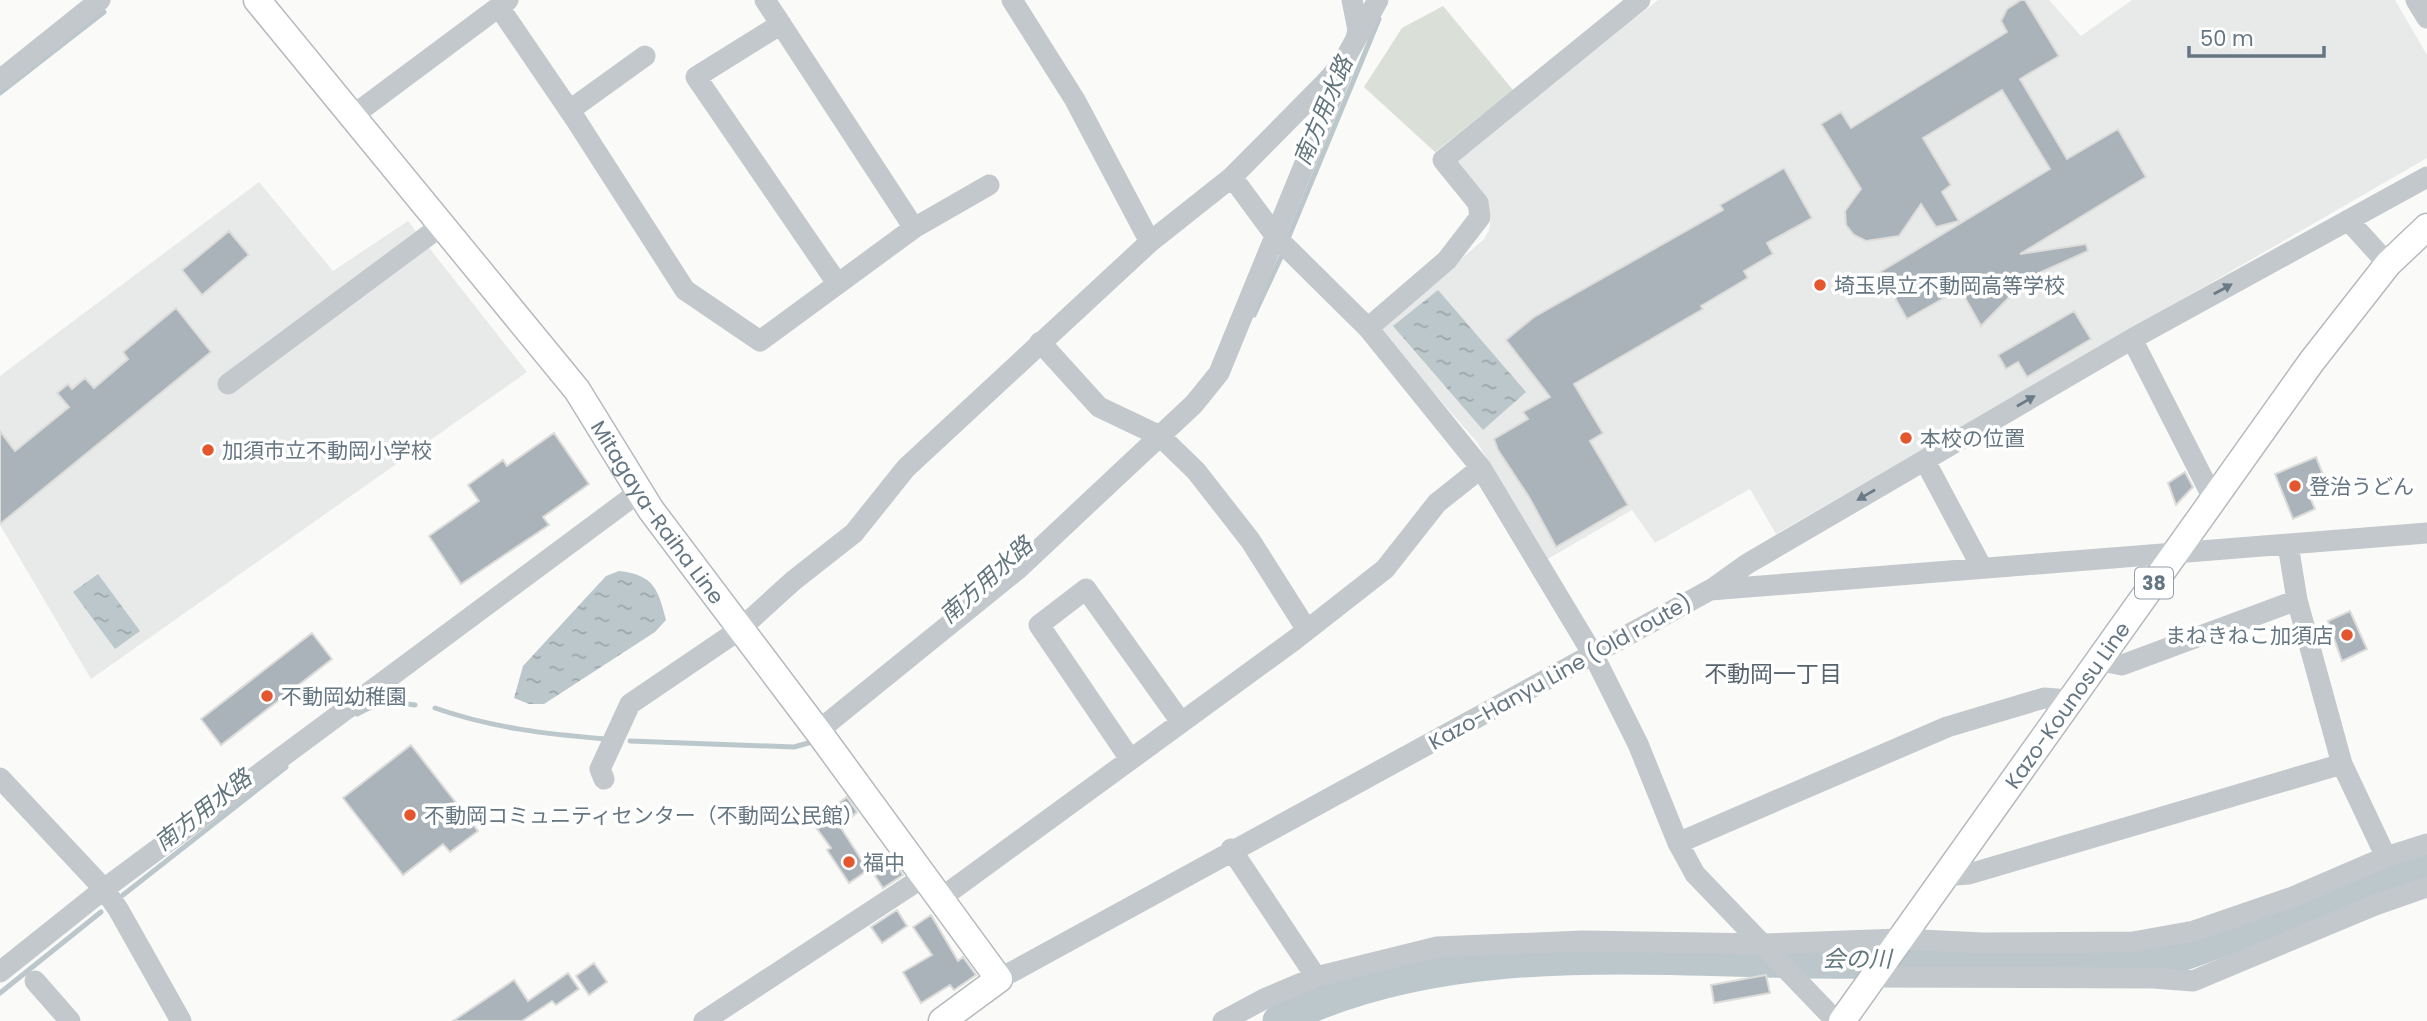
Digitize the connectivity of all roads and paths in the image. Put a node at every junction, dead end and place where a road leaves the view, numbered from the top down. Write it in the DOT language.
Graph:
graph roads {
  1 [pos="100,0"];
  2 [pos="765,0"];
  3 [pos="1013,0"];
  4 [pos="1352,0"];
  5 [pos="1378,0"];
  6 [pos="1640,0"];
  7 [pos="2416,0"];
  8 [pos="262,2"];
  9 [pos="504,4"];
  10 [pos="2427,18"];
  11 [pos="781,24"];
  12 [pos="1352,49"];
  13 [pos="645,56"];
  14 [pos="0,80"];
  15 [pos="570,110"];
  16 [pos="352,117"];
  17 [pos="1232,177"];
  18 [pos="2427,177"];
  19 [pos="989,185"];
  20 [pos="2348,220"];
  21 [pos="441,226"];
  22 [pos="2427,227"];
  23 [pos="914,228"];
  24 [pos="1150,242"];
  25 [pos="1283,243"];
  26 [pos="2388,264"];
  27 [pos="837,283"];
  28 [pos="1368,328"];
  29 [pos="2132,339"];
  30 [pos="1040,342"];
  31 [pos="228,384"];
  32 [pos="1164,439"];
  33 [pos="1925,461"];
  34 [pos="1481,468"];
  35 [pos="639,492"];
  36 [pos="2214,499"];
  37 [pos="2427,533"];
  38 [pos="2288,545"];
  39 [pos="2176,552"];
  40 [pos="1982,568"];
  41 [pos="1710,590"];
  42 [pos="2297,600"];
  43 [pos="739,630"];
  44 [pos="1307,630"];
  45 [pos="1594,656"];
  46 [pos="2097,660"];
  47 [pos="2069,700"];
  48 [pos="1181,722"];
  49 [pos="821,735"];
  50 [pos="1130,759"];
  51 [pos="2342,764"];
  52 [pos="0,778"];
  53 [pos="604,779"];
  54 [pos="1678,844"];
  55 [pos="2427,844"];
  56 [pos="1231,849"];
  57 [pos="2386,857"];
  58 [pos="925,876"];
  59 [pos="1944,876"];
  60 [pos="2427,887"];
  61 [pos="941,898"];
  62 [pos="111,899"];
  63 [pos="1764,944"];
  64 [pos="1886,959"];
  65 [pos="0,972"];
  66 [pos="1316,977"];
  67 [pos="999,979"];
  68 [pos="36,981"];
  69 [pos="65,1019"];
  70 [pos="706,1020"];
  71 [pos="181,1021"];
  72 [pos="942,1021"];
  73 [pos="1223,1021"];
  74 [pos="1836,1021"];
  75 [pos="1842,1021"];
  1 -- 14 [label="street"];
  2 -- 11 [label="street"];
  3 -- 24 [label="street"];
  4 -- 12 [label="street"];
  5 -- 12 [label="street"];
  6 -- 28 [label="street"];
  7 -- 10 [label="street"];
  8 -- 16 [label="main road, Mitagaya-Raiha Line"];
  9 -- 15 [label="street"];
  9 -- 16 [label="street"];
  11 -- 23 [label="street"];
  11 -- 27 [label="street"];
  12 -- 17 [label="street"];
  12 -- 25 [label="street"];
  13 -- 15 [label="street"];
  15 -- 27 [label="street"];
  16 -- 21 [label="main road, Mitagaya-Raiha Line"];
  17 -- 24 [label="street"];
  17 -- 25 [label="street"];
  18 -- 20 [label="street"];
  19 -- 23 [label="street"];
  20 -- 26 [label="street"];
  29 -- 20 [label="street, one-way"];
  21 -- 31 [label="street"];
  21 -- 35 [label="main road, Mitagaya-Raiha Line"];
  22 -- 26 [label="main road, Kazo-Kounosu Line / 38"];
  23 -- 27 [label="street"];
  24 -- 30 [label="street"];
  25 -- 28 [label="street"];
  25 -- 32 [label="street"];
  26 -- 36 [label="main road, Kazo-Kounosu Line / 38"];
  28 -- 34 [label="street"];
  33 -- 29 [label="street, one-way"];
  29 -- 36 [label="street"];
  30 -- 32 [label="street"];
  30 -- 43 [label="street"];
  32 -- 44 [label="street"];
  32 -- 49 [label="street"];
  33 -- 40 [label="street"];
  33 -- 41 [label="street, one-way"];
  34 -- 44 [label="street"];
  34 -- 45 [label="street"];
  35 -- 43 [label="main road, Mitagaya-Raiha Line"];
  35 -- 62 [label="street"];
  36 -- 39 [label="main road, Kazo-Kounosu Line / 38"];
  37 -- 38 [label="street, Kazo-Hanyu Line (Old route)"];
  38 -- 39 [label="street, Kazo-Hanyu Line (Old route)"];
  38 -- 42 [label="street"];
  39 -- 40 [label="street, Kazo-Hanyu Line (Old route)"];
  39 -- 46 [label="main road, Kazo-Kounosu Line / 38"];
  40 -- 41 [label="street, Kazo-Hanyu Line (Old route)"];
  41 -- 45 [label="street, Kazo-Hanyu Line (Old route)"];
  42 -- 46 [label="street"];
  42 -- 51 [label="street"];
  43 -- 49 [label="main road, Mitagaya-Raiha Line"];
  43 -- 53 [label="street"];
  44 -- 48 [label="street"];
  45 -- 54 [label="street"];
  45 -- 56 [label="street, Kazo-Hanyu Line (Old route)"];
  46 -- 47 [label="main road, Kazo-Kounosu Line / 38"];
  47 -- 54 [label="street"];
  47 -- 59 [label="main road, Kazo-Kounosu Line / 38"];
  48 -- 50 [label="street"];
  48 -- 50 [label="street"];
  49 -- 58 [label="main road, Mitagaya-Raiha Line"];
  50 -- 61 [label="street"];
  51 -- 57 [label="street"];
  51 -- 59 [label="street"];
  52 -- 62 [label="street"];
  54 -- 63 [label="street"];
  55 -- 57 [label="street"];
  56 -- 66 [label="street"];
  56 -- 67 [label="street, Kazo-Hanyu Line (Old route)"];
  57 -- 64 [label="street"];
  58 -- 61 [label="main road, Mitagaya-Raiha Line"];
  58 -- 70 [label="street"];
  59 -- 64 [label="main road, Kazo-Kounosu Line / 38"];
  60 -- 64 [label="street"];
  61 -- 67 [label="main road, Mitagaya-Raiha Line"];
  62 -- 65 [label="street"];
  62 -- 71 [label="street"];
  63 -- 64 [label="street"];
  63 -- 66 [label="street"];
  63 -- 74 [label="street"];
  64 -- 75 [label="main road, Kazo-Kounosu Line / 38"];
  66 -- 73 [label="street"];
  67 -- 72 [label="main road"];
  68 -- 69 [label="street"];
}
